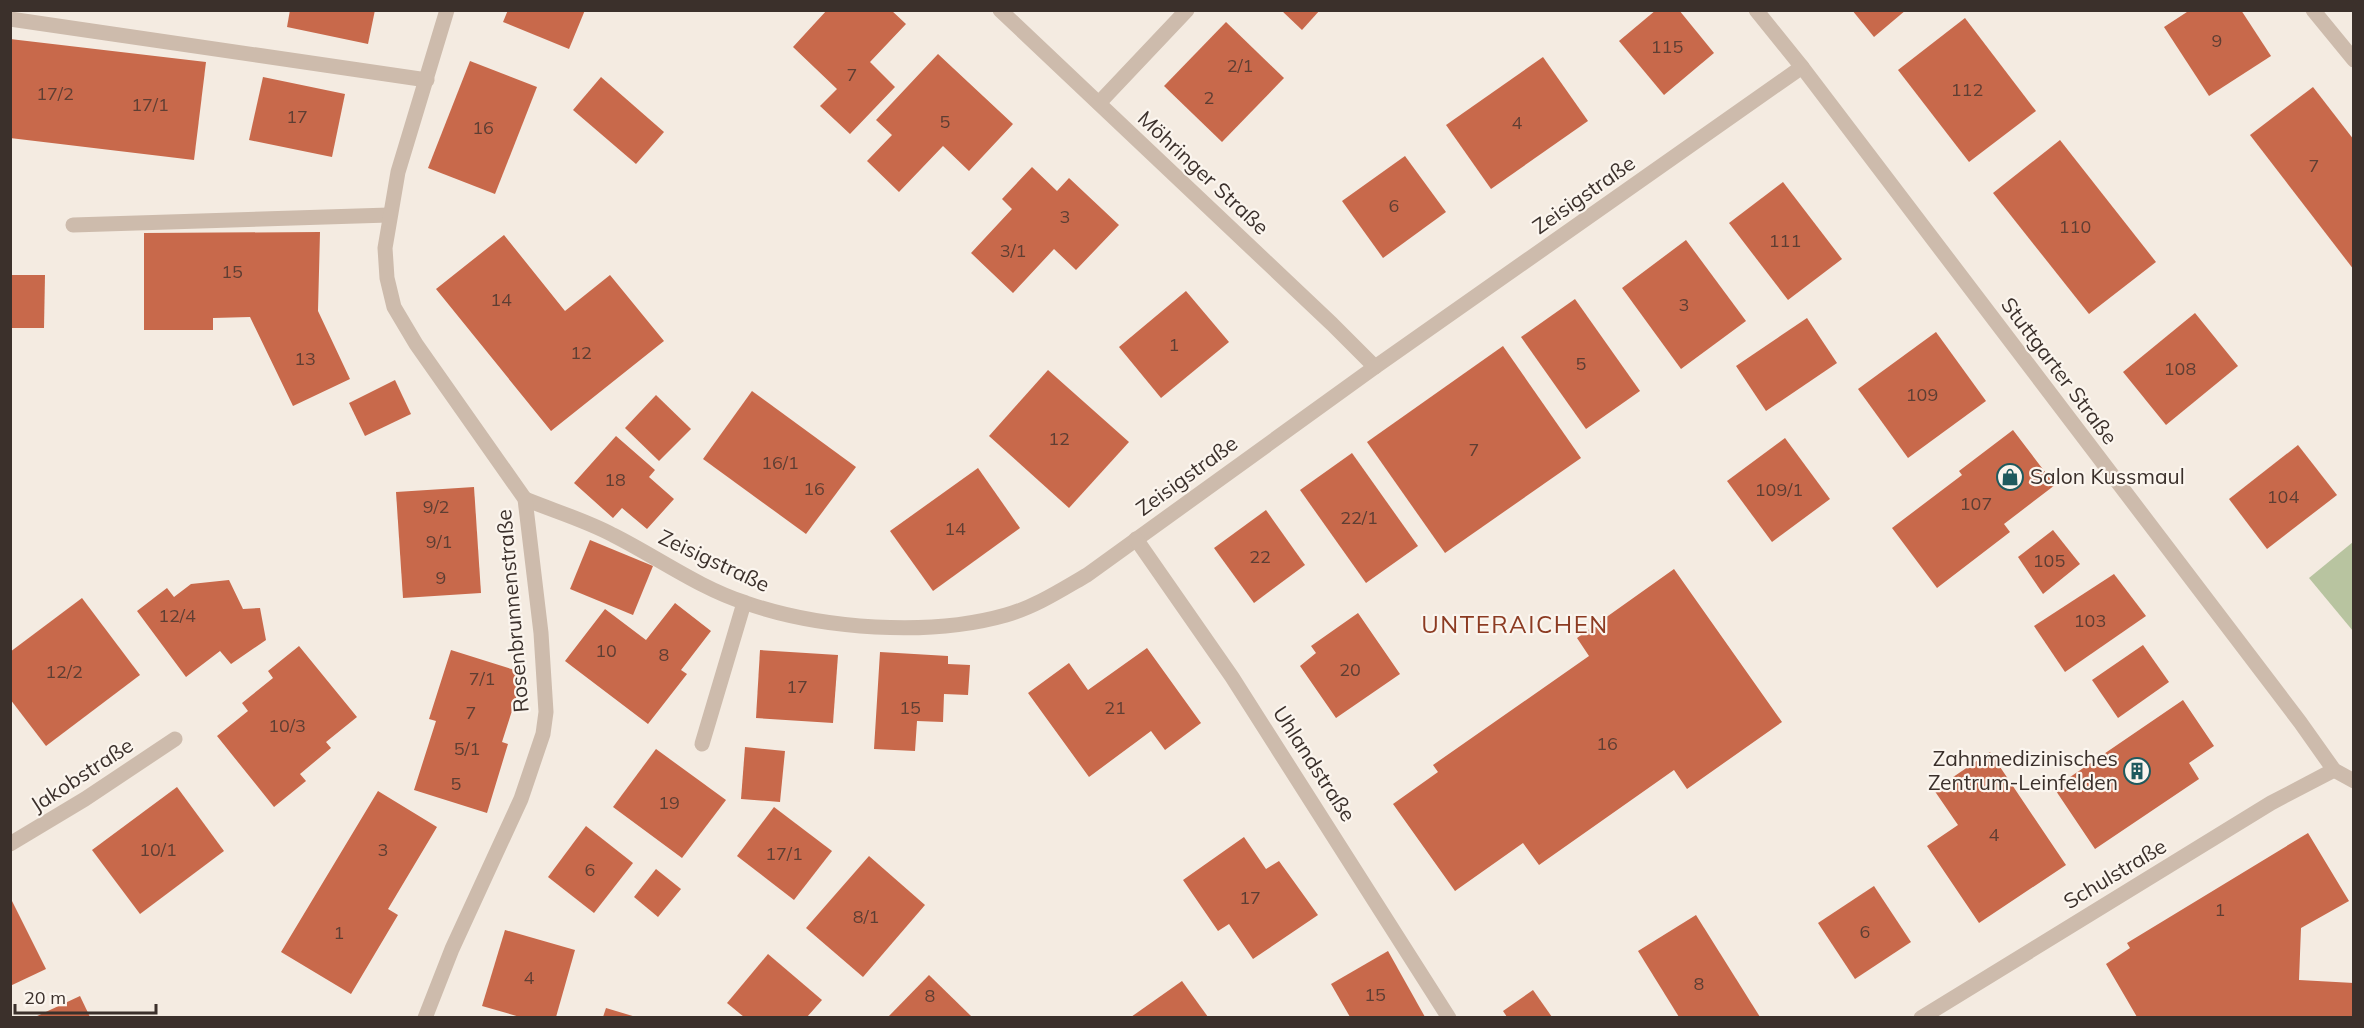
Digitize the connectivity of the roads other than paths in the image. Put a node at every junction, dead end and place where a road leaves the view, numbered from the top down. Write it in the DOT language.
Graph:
graph roads {
  1 [pos="447,10"];
  2 [pos="1000,10"];
  3 [pos="1187,10"];
  4 [pos="1756,10"];
  5 [pos="2313,10"];
  6 [pos="10,19"];
  7 [pos="2354,60"];
  8 [pos="1802,67"];
  9 [pos="427,80"];
  10 [pos="1099,103"];
  11 [pos="389,215"];
  12 [pos="73,225"];
  13 [pos="1375,367"];
  14 [pos="525,498"];
  15 [pos="1136,539"];
  16 [pos="744,603"];
  17 [pos="175,739"];
  18 [pos="702,744"];
  19 [pos="2334,770"];
  20 [pos="2354,781"];
  21 [pos="10,844"];
  22 [pos="426,1017"];
  23 [pos="1449,1017"];
  24 [pos="1921,1017"];
  1 -- 9 [label="street, Rosenbrunnenstraße"];
  2 -- 10 [label="street, Möhringer Straße"];
  3 -- 10 [label="street"];
  4 -- 8 [label="street, Stuttgarter Straße"];
  5 -- 7 [label="street"];
  6 -- 9 [label="street"];
  8 -- 13 [label="street, Zeisigstraße"];
  8 -- 19 [label="street, Stuttgarter Straße"];
  9 -- 11 [label="street, Rosenbrunnenstraße"];
  10 -- 13 [label="street, Möhringer Straße"];
  11 -- 12 [label="street"];
  11 -- 14 [label="street, Rosenbrunnenstraße"];
  13 -- 15 [label="street, Zeisigstraße"];
  14 -- 16 [label="street, Zeisigstraße"];
  14 -- 22 [label="street, Rosenbrunnenstraße"];
  15 -- 16 [label="street, Zeisigstraße"];
  15 -- 23 [label="street, Uhlandstraße"];
  16 -- 18 [label="street"];
  17 -- 21 [label="street, Jakobstraße"];
  19 -- 20 [label="street, Stuttgarter Straße"];
  19 -- 24 [label="street, Schulstraße"];
}
